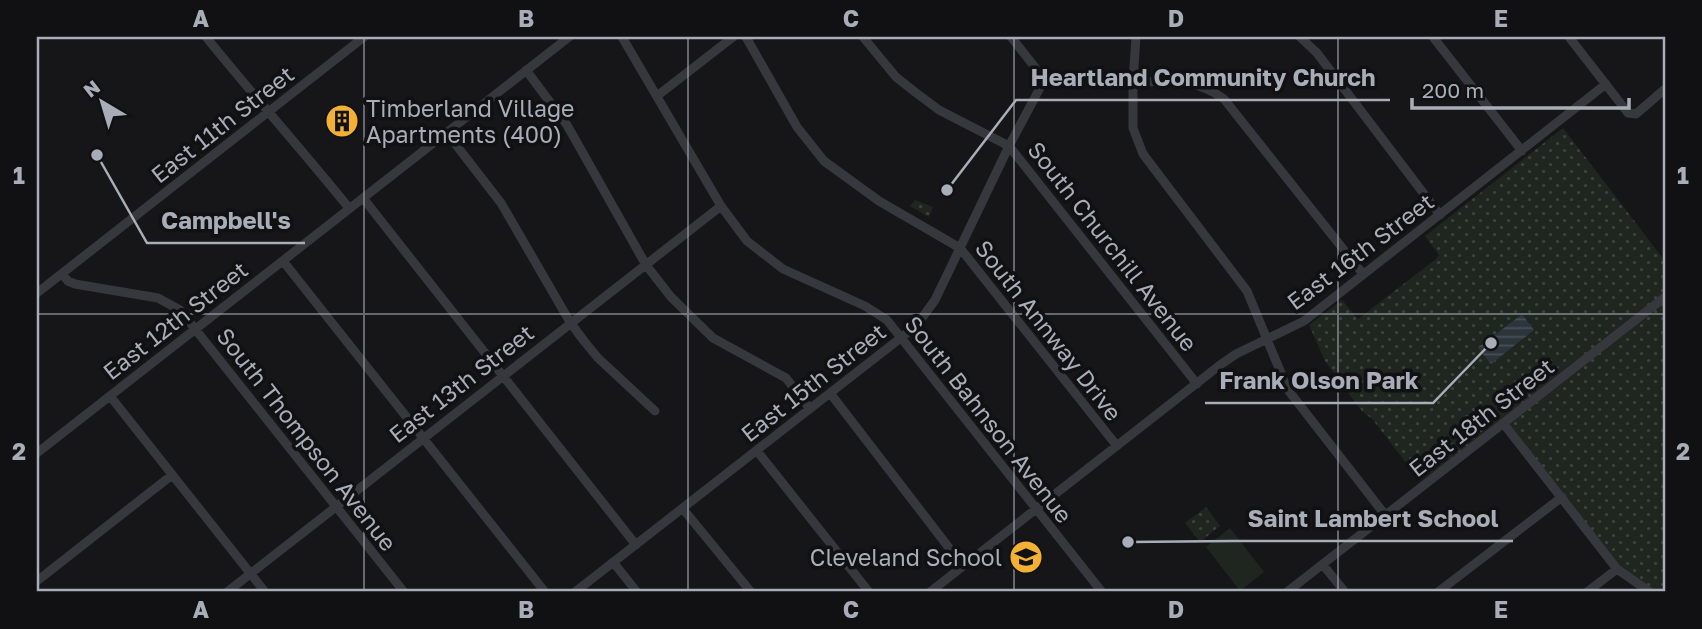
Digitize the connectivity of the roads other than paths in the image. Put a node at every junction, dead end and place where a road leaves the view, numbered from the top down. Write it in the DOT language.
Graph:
graph roads {
  1 [pos="206,37"];
  2 [pos="365,37"];
  3 [pos="569,37"];
  4 [pos="622,37"];
  5 [pos="733,37"];
  6 [pos="746,37"];
  7 [pos="863,37"];
  8 [pos="1011,37"];
  9 [pos="1136,37"];
  10 [pos="1300,37"];
  11 [pos="1433,37"];
  12 [pos="1569,37"];
  13 [pos="526,70"];
  14 [pos="1045,80"];
  15 [pos="1133,82"];
  16 [pos="1606,84"];
  17 [pos="1665,89"];
  18 [pos="657,96"];
  19 [pos="268,112"];
  20 [pos="446,132"];
  21 [pos="1009,146"];
  22 [pos="1522,151"];
  23 [pos="363,198"];
  24 [pos="721,206"];
  25 [pos="349,208"];
  26 [pos="1440,215"];
  27 [pos="960,248"];
  28 [pos="282,261"];
  29 [pos="646,265"];
  30 [pos="62,274"];
  31 [pos="1363,274"];
  32 [pos="38,290"];
  33 [pos="1665,297"];
  34 [pos="570,322"];
  35 [pos="196,329"];
  36 [pos="901,337"];
  37 [pos="1266,339"];
  38 [pos="502,376"];
  39 [pos="1197,384"];
  40 [pos="830,393"];
  41 [pos="110,396"];
  42 [pos="810,409"];
  43 [pos="655,411"];
  44 [pos="1503,423"];
  45 [pos="423,437"];
  46 [pos="1117,446"];
  47 [pos="757,451"];
  48 [pos="37,453"];
  49 [pos="172,475"];
  50 [pos="1562,497"];
  51 [pos="336,506"];
  52 [pos="683,509"];
  53 [pos="1036,509"];
  54 [pos="1385,516"];
  55 [pos="636,545"];
  56 [pos="613,562"];
  57 [pos="1322,565"];
  58 [pos="963,566"];
  59 [pos="1617,569"];
  60 [pos="251,573"];
  61 [pos="37,581"];
  62 [pos="227,592"];
  63 [pos="265,592"];
  64 [pos="404,592"];
  65 [pos="545,592"];
  66 [pos="575,592"];
  67 [pos="637,592"];
  68 [pos="751,592"];
  69 [pos="869,592"];
  70 [pos="930,592"];
  71 [pos="1102,592"];
  72 [pos="1287,592"];
  73 [pos="1345,592"];
  74 [pos="1438,592"];
  75 [pos="1587,592"];
  76 [pos="1650,592"];
  1 -- 19 [label="street"];
  2 -- 19 [label="street, East 11th Street"];
  3 -- 13 [label="street, East 12th Street"];
  4 -- 18 [label="street, South Bahnson Avenue"];
  5 -- 18 [label="street"];
  6 -- 27 [label="street, South Annway Drive"];
  7 -- 21 [label="street, South Churchill Avenue"];
  8 -- 14 [label="street"];
  9 -- 15 [label="street"];
  10 -- 26 [label="street"];
  11 -- 22 [label="street"];
  12 -- 16 [label="street"];
  13 -- 20 [label="street, East 12th Street"];
  13 -- 29 [label="street"];
  14 -- 15 [label="street"];
  14 -- 21 [label="street, East 15th Street"];
  15 -- 31 [label="street"];
  15 -- 37 [label="street"];
  16 -- 17 [label="street"];
  16 -- 22 [label="street, East 16th Street"];
  18 -- 24 [label="street, South Bahnson Avenue"];
  19 -- 25 [label="street"];
  19 -- 30 [label="street, East 11th Street"];
  20 -- 23 [label="street, East 12th Street"];
  20 -- 34 [label="street"];
  21 -- 27 [label="street, East 15th Street"];
  21 -- 39 [label="street, South Churchill Avenue"];
  22 -- 26 [label="street, East 16th Street"];
  23 -- 25 [label="street, East 12th Street"];
  23 -- 38 [label="street"];
  24 -- 29 [label="street, East 13th Street"];
  24 -- 36 [label="street, South Bahnson Avenue"];
  25 -- 28 [label="street, East 12th Street"];
  26 -- 31 [label="street, East 16th Street"];
  27 -- 36 [label="street, East 15th Street"];
  27 -- 46 [label="street, South Annway Drive"];
  28 -- 35 [label="street, East 12th Street"];
  28 -- 45 [label="street"];
  29 -- 34 [label="street, East 13th Street"];
  29 -- 42 [label="street"];
  30 -- 32 [label="street, East 11th Street"];
  30 -- 35 [label="street, South Thompson Avenue"];
  31 -- 37 [label="street, East 16th Street"];
  33 -- 44 [label="street, East 18th Street"];
  34 -- 38 [label="street, East 13th Street"];
  34 -- 43 [label="street"];
  35 -- 41 [label="street, East 12th Street"];
  35 -- 51 [label="street, South Thompson Avenue"];
  36 -- 40 [label="street, East 15th Street"];
  36 -- 53 [label="street, South Bahnson Avenue"];
  37 -- 39 [label="street, East 16th Street"];
  37 -- 54 [label="street"];
  38 -- 45 [label="street, East 13th Street"];
  38 -- 55 [label="street"];
  39 -- 46 [label="street, East 16th Street"];
  40 -- 42 [label="street, East 15th Street"];
  40 -- 58 [label="street"];
  41 -- 48 [label="street, East 12th Street"];
  41 -- 49 [label="street"];
  42 -- 47 [label="street, East 15th Street"];
  44 -- 50 [label="street"];
  44 -- 54 [label="street, East 18th Street"];
  45 -- 51 [label="street, East 13th Street"];
  45 -- 65 [label="street"];
  46 -- 53 [label="street, East 16th Street"];
  47 -- 52 [label="street, East 15th Street"];
  47 -- 69 [label="street"];
  49 -- 60 [label="street"];
  49 -- 61 [label="street"];
  50 -- 59 [label="street"];
  50 -- 74 [label="street"];
  51 -- 60 [label="street, East 13th Street"];
  51 -- 64 [label="street, South Thompson Avenue"];
  52 -- 55 [label="street, East 15th Street"];
  52 -- 68 [label="street"];
  53 -- 58 [label="street, East 16th Street"];
  53 -- 71 [label="street, South Bahnson Avenue"];
  54 -- 57 [label="street, East 18th Street"];
  55 -- 56 [label="street, East 15th Street"];
  56 -- 66 [label="street, East 15th Street"];
  56 -- 67 [label="street"];
  57 -- 72 [label="street, East 18th Street"];
  57 -- 73 [label="street"];
  58 -- 70 [label="street, East 16th Street"];
  59 -- 75 [label="street"];
  59 -- 76 [label="street"];
  60 -- 62 [label="street, East 13th Street"];
  60 -- 63 [label="street"];
}
